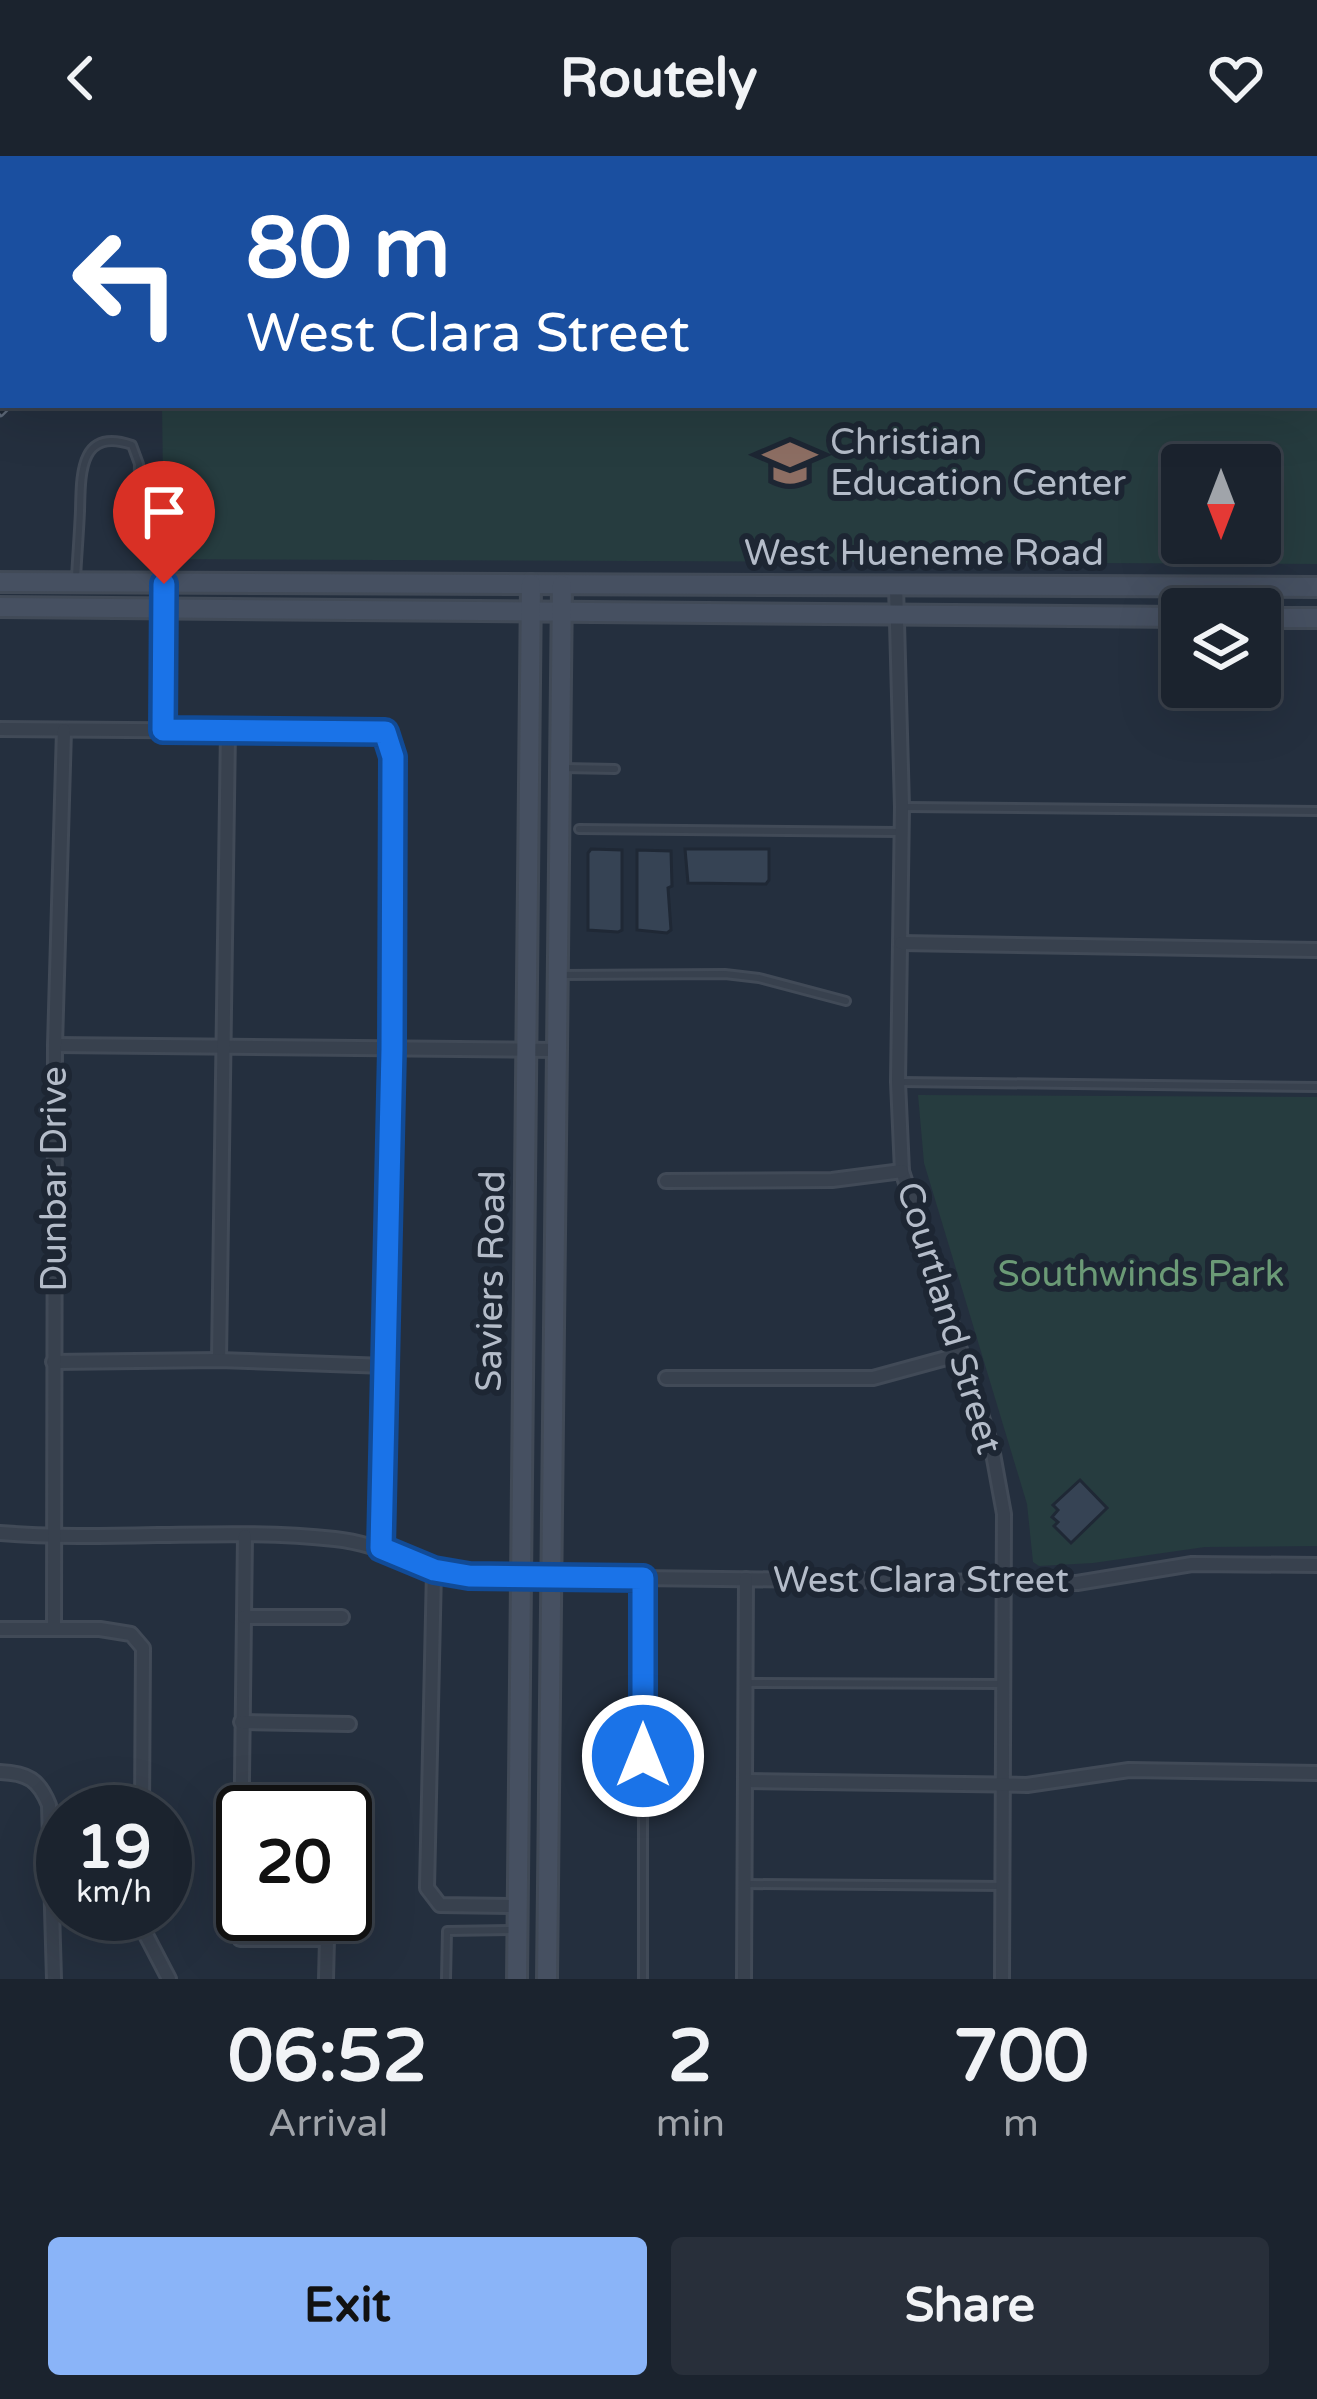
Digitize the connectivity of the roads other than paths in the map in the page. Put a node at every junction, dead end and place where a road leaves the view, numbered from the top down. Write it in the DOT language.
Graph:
graph roads {
  1 [pos="138,500"];
  2 [pos="0,582"];
  3 [pos="76,583"];
  4 [pos="164,584"];
  5 [pos="531,584"];
  6 [pos="562,584"];
  7 [pos="896,586"];
  8 [pos="1317,587"];
  9 [pos="0,607"];
  10 [pos="561,609"];
  11 [pos="164,610"];
  12 [pos="531,610"];
  13 [pos="896,615"];
  14 [pos="1161,617"];
  15 [pos="1281,618"];
  16 [pos="1317,618"];
  17 [pos="0,729"];
  18 [pos="64,730"];
  19 [pos="163,730"];
  20 [pos="228,730"];
  21 [pos="560,768"];
  22 [pos="615,769"];
  23 [pos="902,807"];
  24 [pos="1317,811"];
  25 [pos="580,829"];
  26 [pos="902,832"];
  27 [pos="901,943"];
  28 [pos="1317,950"];
  29 [pos="557,975"];
  30 [pos="846,1001"];
  31 [pos="55,1045"];
  32 [pos="222,1045"];
  33 [pos="392,1049"];
  34 [pos="527,1050"];
  35 [pos="556,1050"];
  36 [pos="898,1082"];
  37 [pos="1317,1087"];
  38 [pos="902,1171"];
  39 [pos="665,1180"];
  40 [pos="961,1354"];
  41 [pos="219,1360"];
  42 [pos="52,1362"];
  43 [pos="386,1366"];
  44 [pos="666,1378"];
  45 [pos="0,1533"];
  46 [pos="244,1536"];
  47 [pos="52,1537"];
  48 [pos="381,1548"];
  49 [pos="1317,1565"];
  50 [pos="434,1570"];
  51 [pos="523,1577"];
  52 [pos="549,1577"];
  53 [pos="643,1578"];
  54 [pos="746,1579"];
  55 [pos="1006,1582"];
  56 [pos="244,1617"];
  57 [pos="342,1617"];
  58 [pos="54,1628"];
  59 [pos="0,1629"];
  60 [pos="745,1683"];
  61 [pos="1004,1684"];
  62 [pos="242,1722"];
  63 [pos="349,1724"];
  64 [pos="0,1772"];
  65 [pos="1317,1773"];
  66 [pos="745,1781"];
  67 [pos="142,1785"];
  68 [pos="242,1785"];
  69 [pos="1004,1785"];
  70 [pos="744,1884"];
  71 [pos="1003,1886"];
  72 [pos="518,1906"];
  73 [pos="517,1930"];
  74 [pos="149,1941"];
  75 [pos="327,1941"];
  76 [pos="55,1979"];
  77 [pos="169,1979"];
  78 [pos="326,1979"];
  79 [pos="446,1979"];
  80 [pos="517,1979"];
  81 [pos="547,1979"];
  82 [pos="643,1979"];
  83 [pos="744,1979"];
  84 [pos="1002,1979"];
  1 -- 3 [label="lane"];
  2 -- 3 [label="main road, West Hueneme Road"];
  3 -- 4 [label="main road, West Hueneme Road"];
  4 -- 5 [label="main road, West Hueneme Road"];
  4 -- 11 [label="street"];
  5 -- 6 [label="main road, West Hueneme Road"];
  5 -- 12 [label="main road, Saviers Road"];
  6 -- 7 [label="main road, West Hueneme Road"];
  6 -- 10 [label="main road, Saviers Road"];
  7 -- 8 [label="main road, West Hueneme Road"];
  7 -- 13 [label="street, Courtland Street"];
  9 -- 11 [label="main road, West Hueneme Road"];
  10 -- 12 [label="main road, West Hueneme Road"];
  10 -- 13 [label="main road, West Hueneme Road"];
  10 -- 21 [label="main road, Saviers Road"];
  11 -- 12 [label="main road, West Hueneme Road"];
  11 -- 19 [label="street"];
  12 -- 34 [label="main road, Saviers Road"];
  13 -- 14 [label="main road, West Hueneme Road"];
  13 -- 23 [label="street, Courtland Street"];
  15 -- 16 [label="main road"];
  17 -- 18 [label="street"];
  18 -- 19 [label="street"];
  18 -- 31 [label="street, Dunbar Drive"];
  19 -- 20 [label="street"];
  20 -- 32 [label="street"];
  20 -- 33 [label="street"];
  21 -- 22 [label="lane"];
  21 -- 29 [label="main road, Saviers Road"];
  23 -- 24 [label="lane"];
  23 -- 26 [label="street, Courtland Street"];
  25 -- 26 [label="lane"];
  26 -- 27 [label="street, Courtland Street"];
  27 -- 28 [label="street"];
  27 -- 36 [label="street, Courtland Street"];
  29 -- 30 [label="lane"];
  29 -- 35 [label="main road, Saviers Road"];
  31 -- 32 [label="street"];
  31 -- 42 [label="street, Dunbar Drive"];
  32 -- 33 [label="street"];
  32 -- 41 [label="street"];
  33 -- 34 [label="street"];
  33 -- 43 [label="street"];
  34 -- 35 [label="street"];
  34 -- 51 [label="main road, Saviers Road"];
  35 -- 52 [label="main road, Saviers Road"];
  36 -- 37 [label="lane"];
  36 -- 38 [label="street, Courtland Street"];
  38 -- 39 [label="street"];
  38 -- 40 [label="street, Courtland Street"];
  40 -- 44 [label="street"];
  40 -- 55 [label="street, Courtland Street"];
  41 -- 42 [label="street"];
  41 -- 43 [label="street"];
  42 -- 47 [label="street, Dunbar Drive"];
  43 -- 48 [label="street"];
  45 -- 47 [label="street, West Clara Street"];
  46 -- 47 [label="street, West Clara Street"];
  46 -- 48 [label="street, West Clara Street"];
  46 -- 56 [label="street"];
  47 -- 58 [label="street, Dunbar Drive"];
  48 -- 50 [label="street, West Clara Street"];
  49 -- 55 [label="street, West Clara Street"];
  50 -- 51 [label="street, West Clara Street"];
  50 -- 72 [label="street"];
  51 -- 52 [label="street, West Clara Street"];
  51 -- 72 [label="main road, Saviers Road"];
  52 -- 53 [label="street, West Clara Street"];
  52 -- 81 [label="main road, Saviers Road"];
  53 -- 54 [label="street, West Clara Street"];
  53 -- 82 [label="lane"];
  54 -- 55 [label="street, West Clara Street"];
  54 -- 60 [label="street"];
  55 -- 61 [label="street, Courtland Street"];
  56 -- 57 [label="street"];
  56 -- 62 [label="street"];
  58 -- 59 [label="street"];
  58 -- 67 [label="street"];
  60 -- 61 [label="lane"];
  60 -- 66 [label="street"];
  61 -- 69 [label="street, Courtland Street"];
  62 -- 63 [label="street"];
  62 -- 68 [label="street"];
  64 -- 76 [label="street"];
  65 -- 69 [label="street"];
  66 -- 69 [label="street"];
  66 -- 70 [label="street"];
  69 -- 71 [label="street, Courtland Street"];
  70 -- 71 [label="lane"];
  70 -- 83 [label="street"];
  71 -- 84 [label="street, Courtland Street"];
  72 -- 73 [label="main road, Saviers Road"];
  73 -- 79 [label="lane"];
  73 -- 80 [label="main road, Saviers Road"];
  74 -- 77 [label="street"];
  75 -- 78 [label="street"];
}
